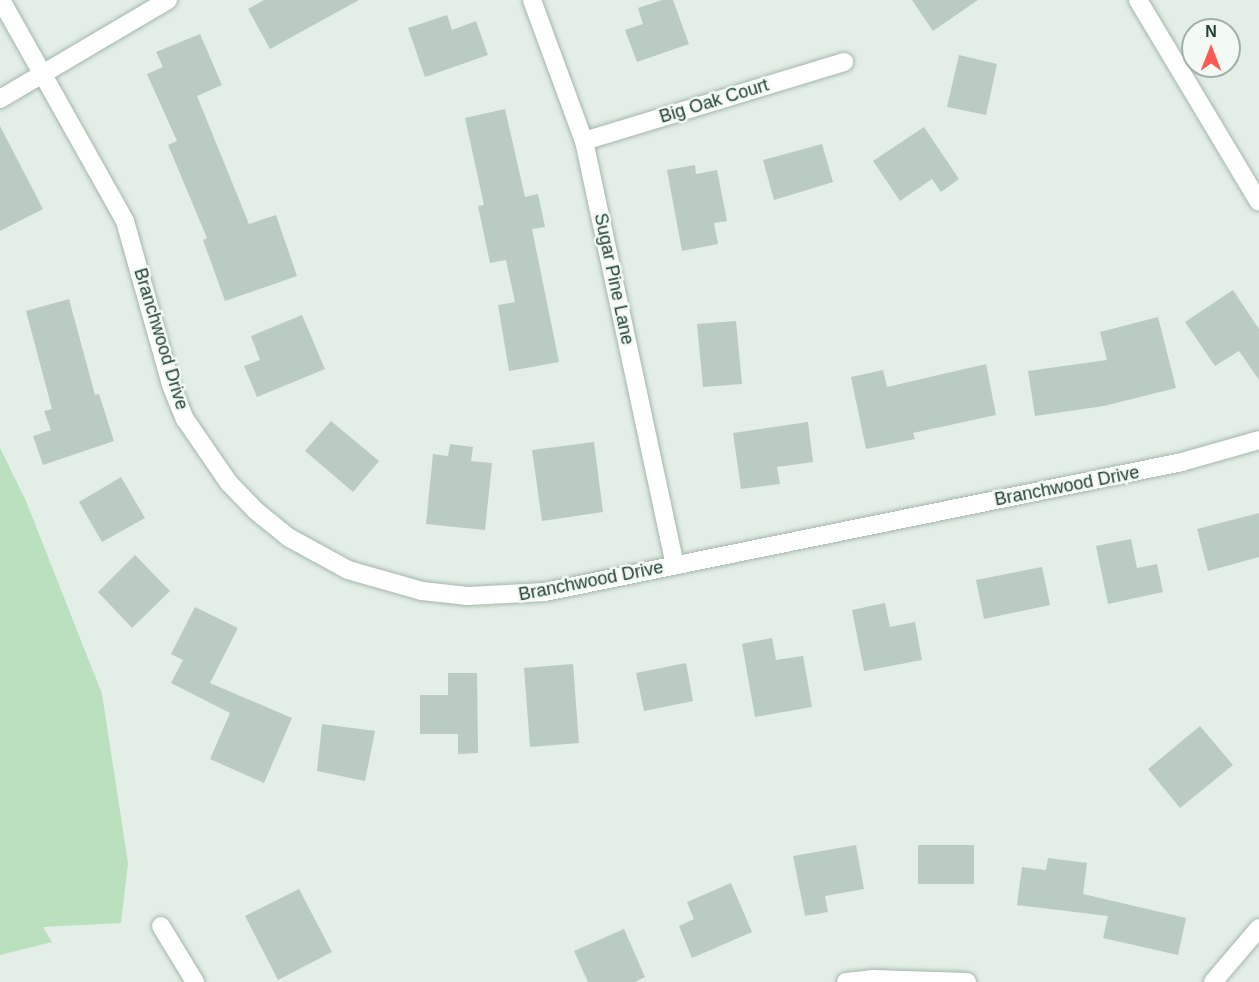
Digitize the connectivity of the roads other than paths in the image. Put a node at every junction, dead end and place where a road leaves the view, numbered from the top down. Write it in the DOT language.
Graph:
graph roads {
  1 [pos="1,0"];
  2 [pos="168,0"];
  3 [pos="532,0"];
  4 [pos="1138,0"];
  5 [pos="844,62"];
  6 [pos="44,73"];
  7 [pos="0,99"];
  8 [pos="584,141"];
  9 [pos="1259,202"];
  10 [pos="1259,440"];
  11 [pos="675,564"];
  12 [pos="161,926"];
  13 [pos="1259,928"];
  14 [pos="195,982"];
  15 [pos="846,982"];
  16 [pos="967,982"];
  17 [pos="1213,982"];
  1 -- 6 [label="street, Branchwood Drive"];
  2 -- 6 [label="street"];
  3 -- 8 [label="street, Sugar Pine Lane"];
  4 -- 9 [label="street"];
  5 -- 8 [label="street, Big Oak Court"];
  6 -- 7 [label="street"];
  6 -- 11 [label="street, Branchwood Drive"];
  8 -- 11 [label="street, Sugar Pine Lane"];
  10 -- 11 [label="street, Branchwood Drive"];
  12 -- 14 [label="street"];
  13 -- 17 [label="street"];
  15 -- 16 [label="street"];
}
